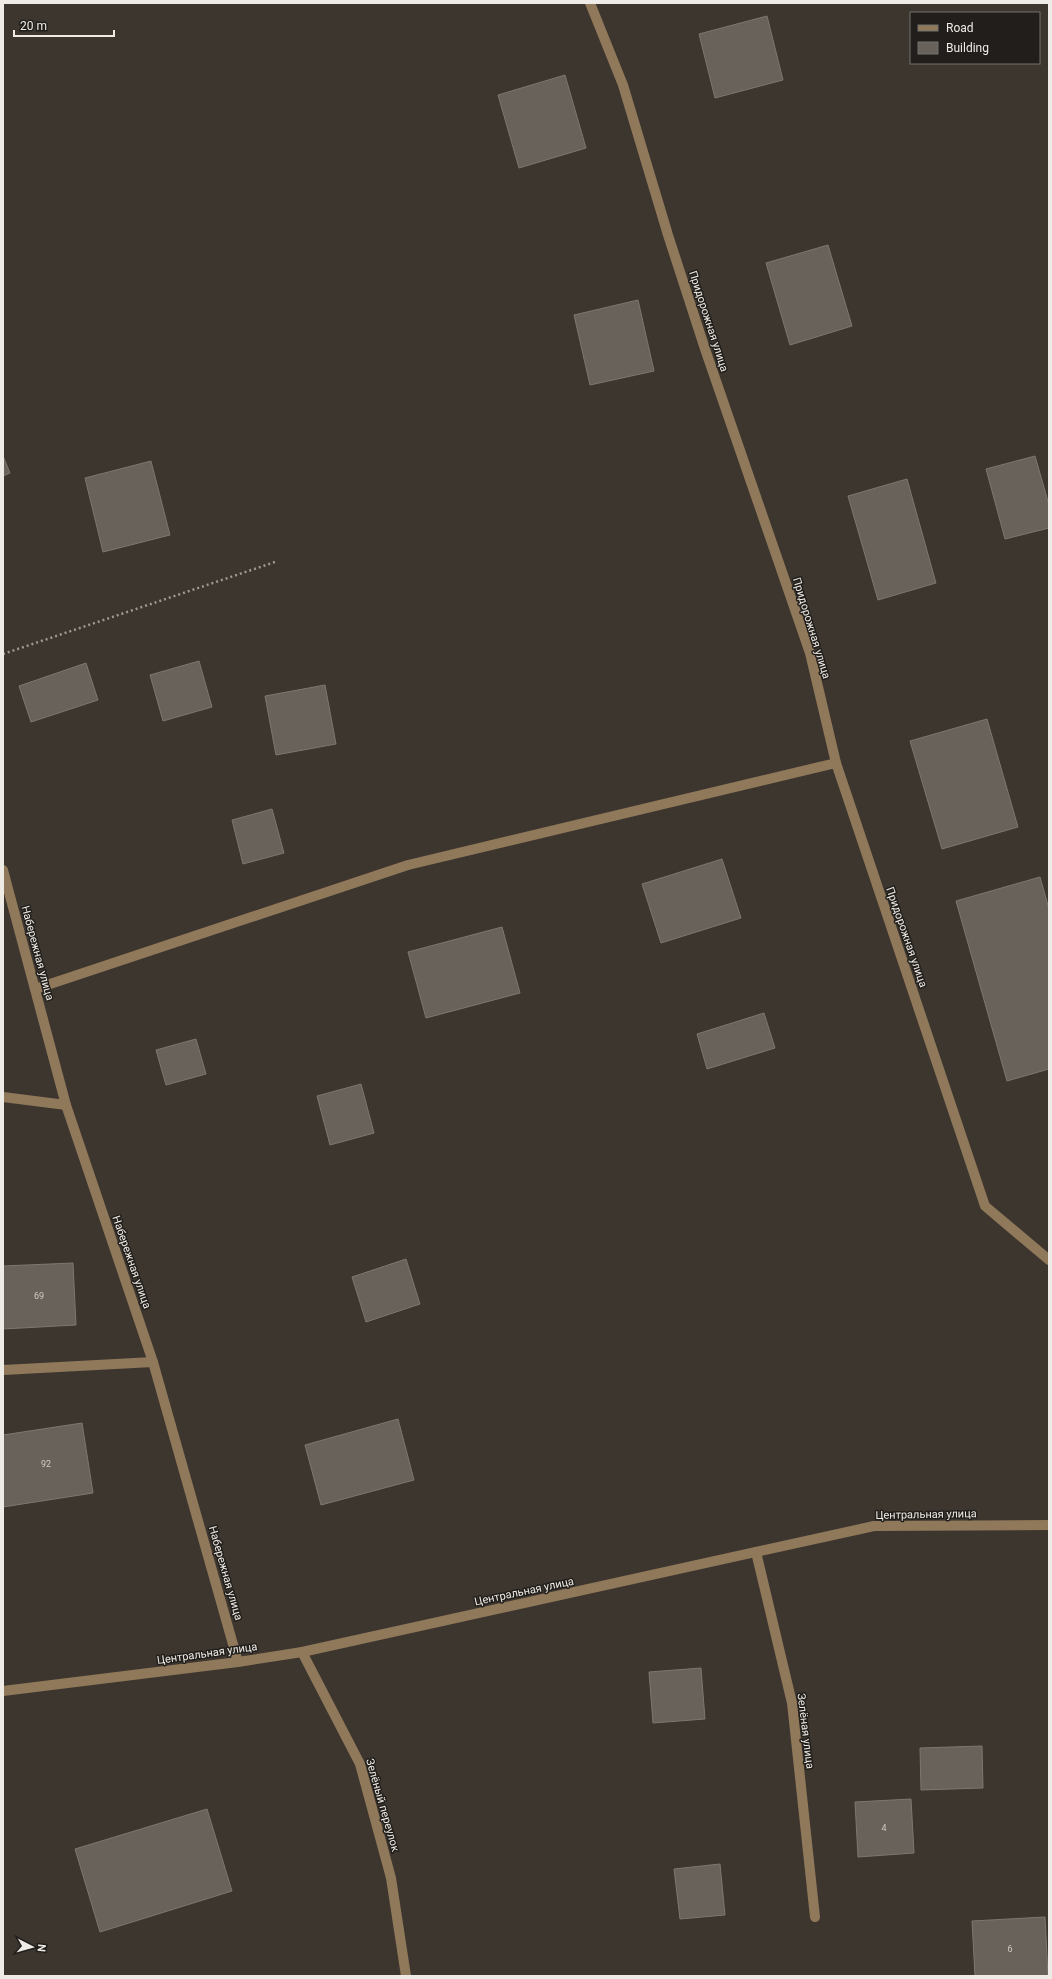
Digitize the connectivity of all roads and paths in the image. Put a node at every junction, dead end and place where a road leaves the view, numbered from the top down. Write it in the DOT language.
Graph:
graph roads {
  1 [pos="590,3"];
  2 [pos="275,562"];
  3 [pos="3,654"];
  4 [pos="836,762"];
  5 [pos="3,870"];
  6 [pos="35,990"];
  7 [pos="3,1097"];
  8 [pos="66,1105"];
  9 [pos="1049,1260"];
  10 [pos="153,1362"];
  11 [pos="3,1370"];
  12 [pos="1049,1525"];
  13 [pos="756,1552"];
  14 [pos="302,1652"];
  15 [pos="238,1662"];
  16 [pos="3,1691"];
  17 [pos="815,1917"];
  18 [pos="406,1976"];
  1 -- 4 [label="street, Придорожная улица"];
  2 -- 3 [label="path"];
  4 -- 6 [label="street"];
  4 -- 9 [label="street, Придорожная улица"];
  5 -- 6 [label="street, Набережная улица"];
  6 -- 8 [label="street, Набережная улица"];
  7 -- 8 [label="street"];
  8 -- 10 [label="street, Набережная улица"];
  10 -- 11 [label="street"];
  10 -- 15 [label="street, Набережная улица"];
  12 -- 13 [label="street, Центральная улица"];
  13 -- 14 [label="street, Центральная улица"];
  13 -- 17 [label="street, Зелёная улица"];
  14 -- 15 [label="street, Центральная улица"];
  14 -- 18 [label="street, Зелёный переулок"];
  15 -- 16 [label="street, Центральная улица"];
}
